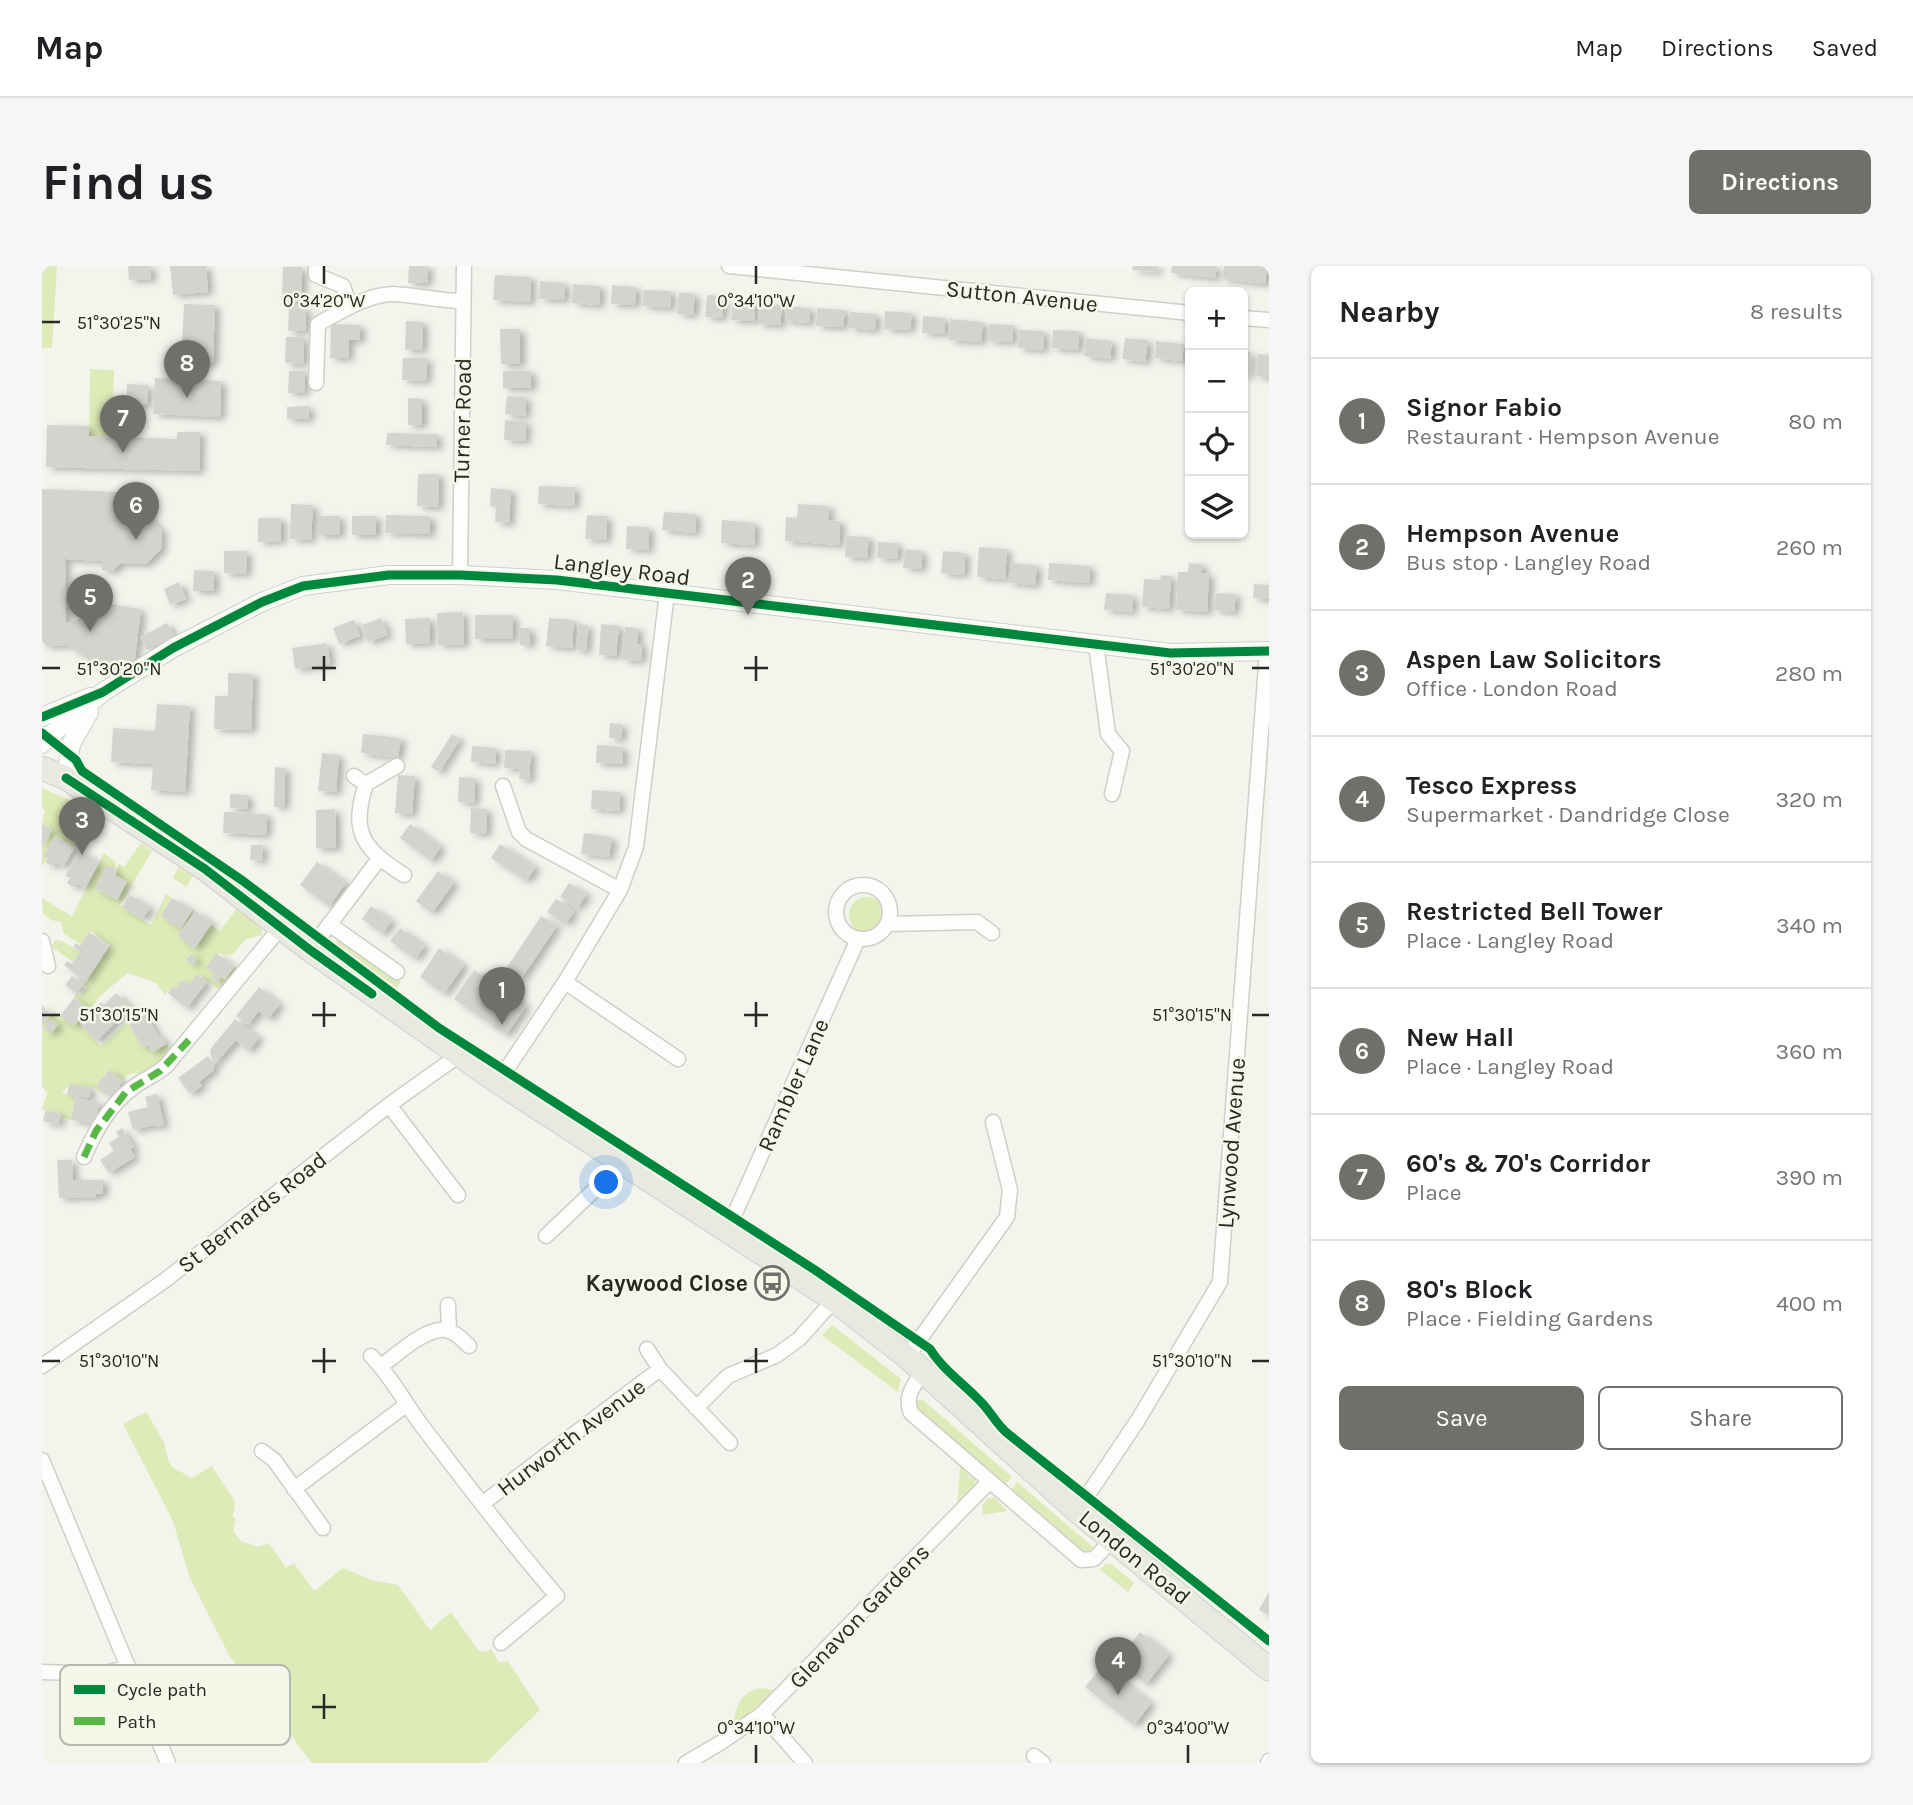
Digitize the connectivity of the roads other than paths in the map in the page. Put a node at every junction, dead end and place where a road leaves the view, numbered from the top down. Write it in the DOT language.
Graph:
graph roads {
  1 [pos="316,266"];
  2 [pos="464,266"];
  3 [pos="729,266"];
  4 [pos="463,301"];
  5 [pos="349,306"];
  6 [pos="1185,312"];
  7 [pos="1248,318"];
  8 [pos="1269,320"];
  9 [pos="316,383"];
  10 [pos="460,575"];
  11 [pos="667,593"];
  12 [pos="1096,644"];
  13 [pos="1268,652"];
  14 [pos="103,692"];
  15 [pos="42,717"];
  16 [pos="42,744"];
  17 [pos="397,766"];
  18 [pos="42,768"];
  19 [pos="66,778"];
  20 [pos="503,786"];
  21 [pos="1112,794"];
  22 [pos="379,859"];
  23 [pos="404,875"];
  24 [pos="620,890"];
  25 [pos="329,925"];
  26 [pos="888,925"];
  27 [pos="281,927"];
  28 [pos="992,933"];
  29 [pos="858,939"];
  30 [pos="42,941"];
  31 [pos="310,950"];
  32 [pos="48,966"];
  33 [pos="397,972"];
  34 [pos="565,982"];
  35 [pos="459,1055"];
  36 [pos="678,1059"];
  37 [pos="498,1082"];
  38 [pos="389,1105"];
  39 [pos="993,1122"];
  40 [pos="84,1157"];
  41 [pos="615,1160"];
  42 [pos="458,1195"];
  43 [pos="727,1231"];
  44 [pos="546,1236"];
  45 [pos="834,1300"];
  46 [pos="448,1305"];
  47 [pos="449,1331"];
  48 [pos="469,1346"];
  49 [pos="647,1349"];
  50 [pos="915,1364"];
  51 [pos="42,1366"];
  52 [pos="660,1369"];
  53 [pos="406,1405"];
  54 [pos="696,1408"];
  55 [pos="730,1443"];
  56 [pos="262,1451"];
  57 [pos="42,1460"];
  58 [pos="989,1482"];
  59 [pos="294,1489"];
  60 [pos="482,1504"];
  61 [pos="1077,1511"];
  62 [pos="323,1528"];
  63 [pos="1112,1540"];
  64 [pos="501,1643"];
  65 [pos="129,1665"];
  66 [pos="1269,1669"];
  67 [pos="42,1672"];
  68 [pos="60,1673"];
  69 [pos="762,1714"];
  70 [pos="161,1745"];
  71 [pos="168,1763"];
  72 [pos="686,1763"];
  73 [pos="805,1763"];
  1 -- 5 [label="street"];
  2 -- 4 [label="street, Turner Road"];
  3 -- 6 [label="street, Sutton Avenue"];
  4 -- 5 [label="street"];
  4 -- 10 [label="street, Turner Road"];
  5 -- 9 [label="street"];
  7 -- 8 [label="street"];
  10 -- 11 [label="street, Langley Road"];
  10 -- 14 [label="street, Langley Road"];
  11 -- 12 [label="street, Langley Road"];
  11 -- 24 [label="street"];
  12 -- 13 [label="street, Langley Road"];
  12 -- 21 [label="street"];
  13 -- 61 [label="street, Lynwood Avenue"];
  14 -- 15 [label="street, Langley Road"];
  14 -- 16 [label="street, Langley Road"];
  14 -- 19 [label="street, Langley Road"];
  17 -- 22 [label="street"];
  18 -- 19 [label="main road, London Road"];
  19 -- 27 [label="main road, London Road"];
  20 -- 24 [label="street"];
  22 -- 23 [label="street"];
  22 -- 25 [label="street"];
  24 -- 34 [label="street"];
  25 -- 31 [label="street"];
  25 -- 33 [label="street"];
  26 -- 28 [label="street"];
  26 -- 29 [label="street"];
  26 -- 29 [label="street"];
  27 -- 31 [label="main road, London Road"];
  27 -- 40 [label="street"];
  29 -- 43 [label="street, Rambler Lane"];
  30 -- 32 [label="street"];
  31 -- 35 [label="main road, London Road"];
  34 -- 36 [label="street"];
  34 -- 37 [label="street"];
  35 -- 37 [label="main road, London Road"];
  35 -- 38 [label="street, St Bernards Road"];
  37 -- 41 [label="main road, London Road"];
  38 -- 42 [label="street"];
  38 -- 51 [label="street, St Bernards Road"];
  39 -- 50 [label="street"];
  41 -- 43 [label="main road, London Road"];
  41 -- 44 [label="street"];
  43 -- 45 [label="main road, London Road"];
  45 -- 50 [label="main road, London Road"];
  45 -- 54 [label="street"];
  46 -- 47 [label="street"];
  47 -- 48 [label="street"];
  47 -- 53 [label="street, Hurworth Avenue"];
  49 -- 52 [label="street, Hurworth Avenue"];
  50 -- 58 [label="street"];
  50 -- 61 [label="main road, London Road"];
  52 -- 54 [label="street, Hurworth Avenue"];
  52 -- 60 [label="street, Hurworth Avenue"];
  53 -- 59 [label="street"];
  53 -- 60 [label="street, Hurworth Avenue"];
  54 -- 55 [label="street, Hurworth Avenue"];
  56 -- 59 [label="street"];
  57 -- 65 [label="street"];
  58 -- 63 [label="street"];
  58 -- 69 [label="street, Glenavon Gardens"];
  59 -- 62 [label="street"];
  60 -- 64 [label="street, Hurworth Avenue"];
  61 -- 63 [label="main road, London Road"];
  63 -- 66 [label="main road, London Road"];
  67 -- 68 [label="street"];
  69 -- 72 [label="street, Glenavon Gardens"];
  69 -- 73 [label="street"];
  70 -- 71 [label="street"];
}
